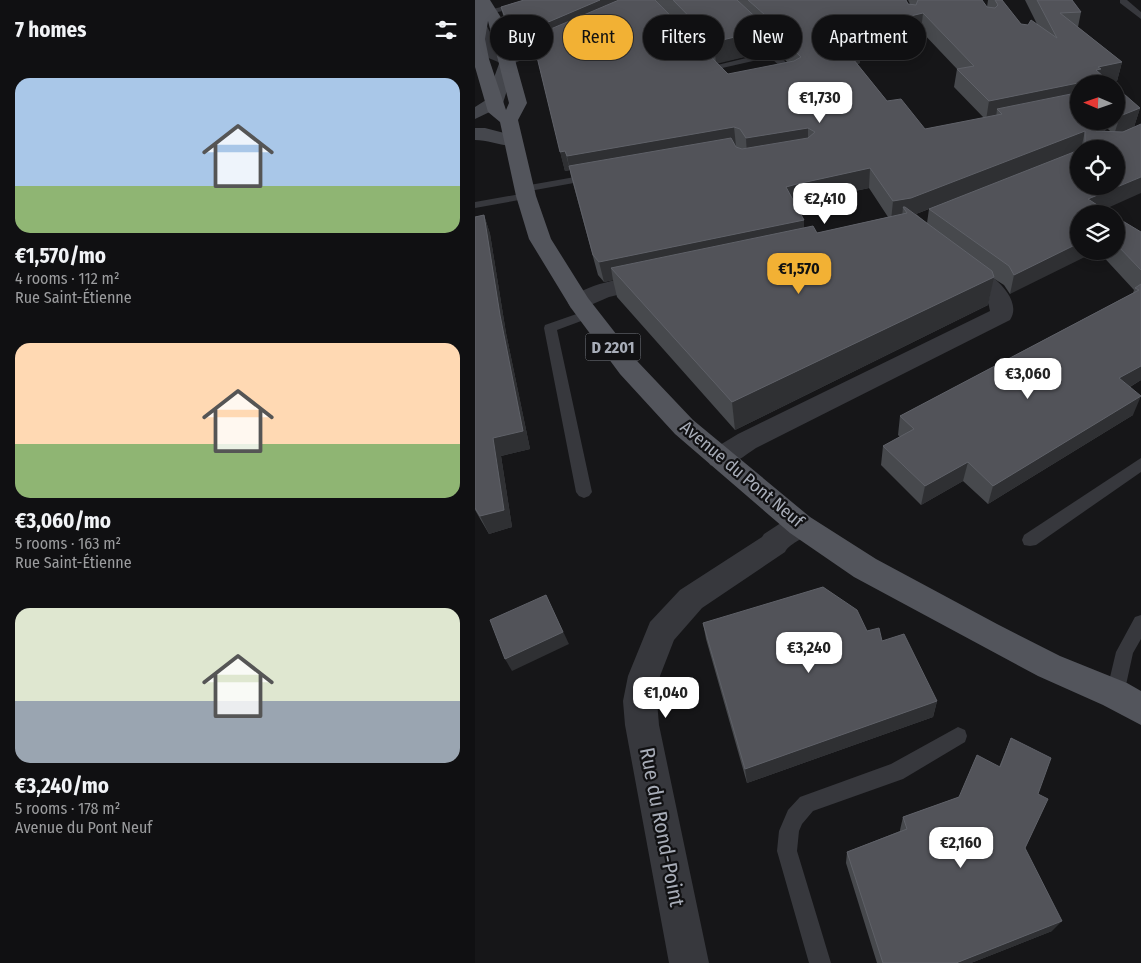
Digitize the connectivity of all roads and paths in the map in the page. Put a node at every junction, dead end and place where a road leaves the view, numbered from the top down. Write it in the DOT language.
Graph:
graph roads {
  1 [pos="533,0"];
  2 [pos="722,0"];
  3 [pos="1123,1"];
  4 [pos="649,2"];
  5 [pos="483,10"];
  6 [pos="738,15"];
  7 [pos="1141,16"];
  8 [pos="553,38"];
  9 [pos="559,38"];
  10 [pos="748,60"];
  11 [pos="778,60"];
  12 [pos="508,61"];
  13 [pos="712,69"];
  14 [pos="785,77"];
  15 [pos="494,103"];
  16 [pos="475,114"];
  17 [pos="511,131"];
  18 [pos="475,134"];
  19 [pos="601,175"];
  20 [pos="525,193"];
  21 [pos="475,205"];
  22 [pos="939,250"];
  23 [pos="669,276"];
  24 [pos="584,308"];
  25 [pos="720,458"];
  26 [pos="1141,464"];
  27 [pos="584,492"];
  28 [pos="800,525"];
  29 [pos="1030,540"];
  30 [pos="1141,622"];
  31 [pos="1132,701"];
  32 [pos="958,736"];
  33 [pos="689,963"];
  34 [pos="820,963"];
  1 -- 5 [label="lane"];
  2 -- 6 [label="lane"];
  3 -- 7 [label="lane"];
  4 -- 9 [label="street"];
  5 -- 12 [label="street"];
  5 -- 15 [label="main road, Avenue du Pont Neuf / D 2201"];
  8 -- 9 [label="street"];
  9 -- 12 [label="street"];
  10 -- 13 [label="lane"];
  11 -- 14 [label="lane"];
  12 -- 15 [label="street"];
  12 -- 17 [label="main road"];
  15 -- 16 [label="street"];
  15 -- 17 [label="main road, Avenue du Pont Neuf / D 2201"];
  17 -- 18 [label="street"];
  17 -- 20 [label="main road, Avenue du Pont Neuf / D 2201"];
  19 -- 20 [label="lane"];
  20 -- 21 [label="lane"];
  20 -- 24 [label="main road, Avenue du Pont Neuf / D 2201"];
  22 -- 25 [label="street"];
  23 -- 24 [label="street"];
  24 -- 25 [label="main road, Avenue du Pont Neuf / D 2201"];
  24 -- 27 [label="lane"];
  25 -- 28 [label="main road, Avenue du Pont Neuf / D 2201"];
  26 -- 29 [label="lane"];
  28 -- 31 [label="main road, Avenue du Pont Neuf / D 2201"];
  28 -- 33 [label="street, Rue du Rond-Point"];
  30 -- 31 [label="lane"];
  32 -- 34 [label="lane"];
}
